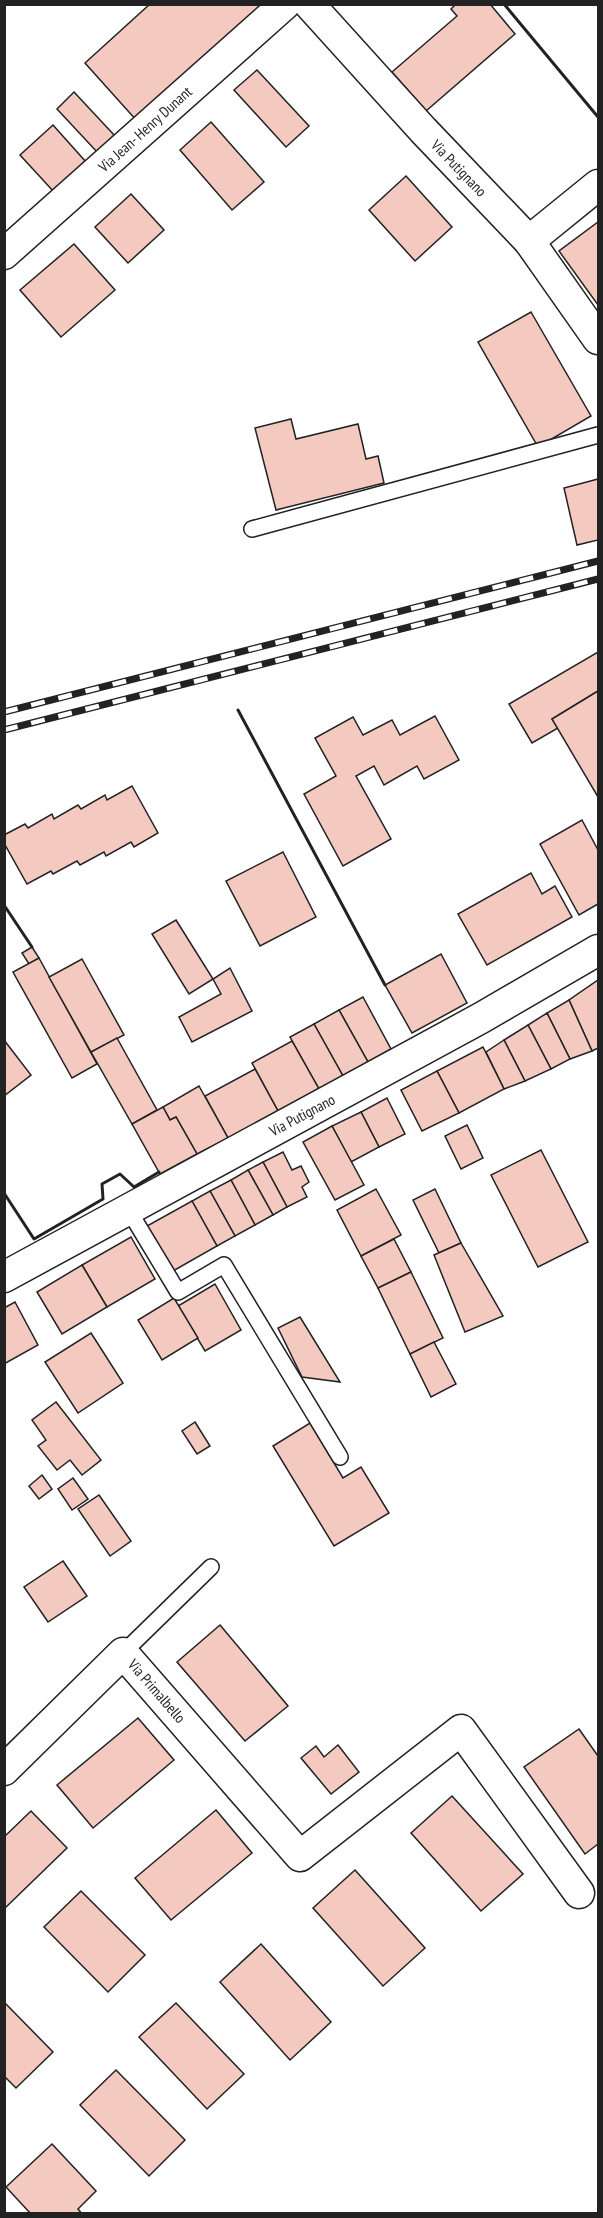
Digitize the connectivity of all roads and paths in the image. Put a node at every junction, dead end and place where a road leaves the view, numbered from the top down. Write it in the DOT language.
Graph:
graph roads {
  1 [pos="285,4"];
  2 [pos="309,4"];
  3 [pos="598,185"];
  4 [pos="529,241"];
  5 [pos="4,254"];
  6 [pos="598,339"];
  7 [pos="598,435"];
  8 [pos="252,529"];
  9 [pos="598,950"];
  10 [pos="128,1209"];
  11 [pos="4,1277"];
  12 [pos="340,1457"];
  13 [pos="211,1568"];
  14 [pos="123,1653"];
  15 [pos="4,1770"];
  16 [pos="579,1893"];
  1 -- 5 [label="street, Via Jean- Henry Dunant"];
  2 -- 4 [label="street, Via Putignano"];
  3 -- 4 [label="street"];
  4 -- 6 [label="street, Via Putignano"];
  7 -- 8 [label="lane"];
  9 -- 10 [label="street, Via Putignano"];
  10 -- 11 [label="street, Via Putignano"];
  10 -- 12 [label="lane"];
  13 -- 14 [label="lane"];
  14 -- 15 [label="street, Via Primalbello"];
  14 -- 16 [label="street, Via Primalbello"];
}
